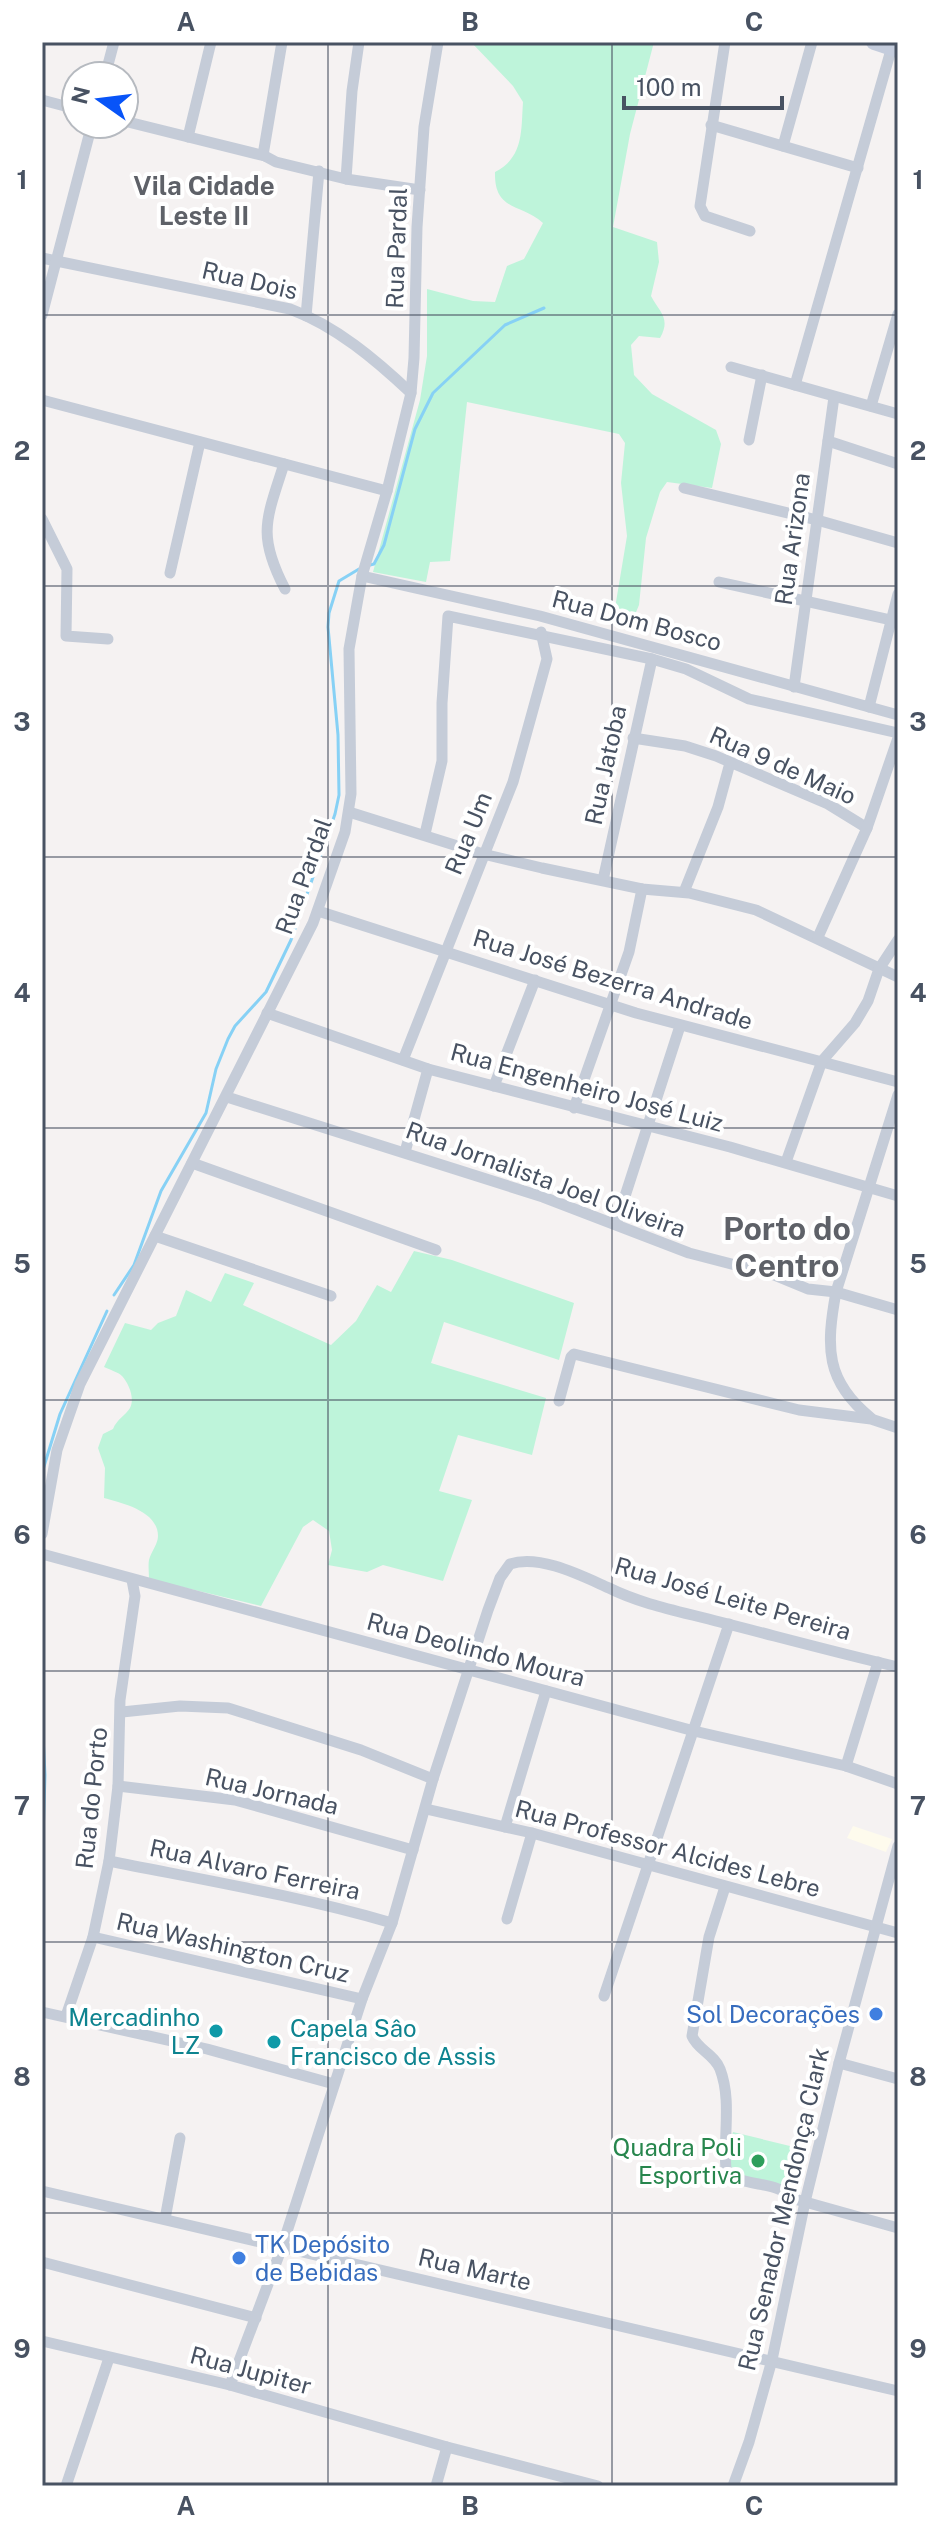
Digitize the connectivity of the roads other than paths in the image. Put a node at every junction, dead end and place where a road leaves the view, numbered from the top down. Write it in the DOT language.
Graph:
graph roads {
  1 [pos="211,42"];
  2 [pos="282,42"];
  3 [pos="359,42"];
  4 [pos="438,42"];
  5 [pos="725,42"];
  6 [pos="812,42"];
  7 [pos="874,42"];
  8 [pos="895,46"];
  9 [pos="140,125"];
  10 [pos="711,125"];
  11 [pos="188,137"];
  12 [pos="88,140"];
  13 [pos="783,146"];
  14 [pos="265,156"];
  15 [pos="858,168"];
  16 [pos="319,171"];
  17 [pos="346,179"];
  18 [pos="420,190"];
  19 [pos="750,231"];
  20 [pos="42,258"];
  21 [pos="56,261"];
  22 [pos="898,314"];
  23 [pos="42,315"];
  24 [pos="306,316"];
  25 [pos="731,367"];
  26 [pos="762,375"];
  27 [pos="795,385"];
  28 [pos="411,393"];
  29 [pos="834,397"];
  30 [pos="42,400"];
  31 [pos="871,406"];
  32 [pos="898,414"];
  33 [pos="749,440"];
  34 [pos="828,441"];
  35 [pos="200,442"];
  36 [pos="284,464"];
  37 [pos="898,464"];
  38 [pos="684,488"];
  39 [pos="387,491"];
  40 [pos="42,519"];
  41 [pos="817,520"];
  42 [pos="898,543"];
  43 [pos="170,573"];
  44 [pos="362,576"];
  45 [pos="719,582"];
  46 [pos="285,589"];
  47 [pos="898,594"];
  48 [pos="806,599"];
  49 [pos="540,616"];
  50 [pos="891,620"];
  51 [pos="542,635"];
  52 [pos="108,639"];
  53 [pos="652,659"];
  54 [pos="755,677"];
  55 [pos="794,687"];
  56 [pos="749,699"];
  57 [pos="869,707"];
  58 [pos="898,715"];
  59 [pos="898,735"];
  60 [pos="633,738"];
  61 [pos="730,763"];
  62 [pos="349,812"];
  63 [pos="867,828"];
  64 [pos="425,834"];
  65 [pos="483,854"];
  66 [pos="603,880"];
  67 [pos="642,889"];
  68 [pos="684,892"];
  69 [pos="318,911"];
  70 [pos="818,937"];
  71 [pos="898,940"];
  72 [pos="445,950"];
  73 [pos="879,969"];
  74 [pos="898,977"];
  75 [pos="535,980"];
  76 [pos="610,1004"];
  77 [pos="267,1013"];
  78 [pos="680,1026"];
  79 [pos="403,1060"];
  80 [pos="822,1061"];
  81 [pos="428,1069"];
  82 [pos="898,1082"];
  83 [pos="494,1086"];
  84 [pos="898,1095"];
  85 [pos="227,1097"];
  86 [pos="574,1108"];
  87 [pos="649,1125"];
  88 [pos="405,1152"];
  89 [pos="786,1162"];
  90 [pos="192,1163"];
  91 [pos="868,1187"];
  92 [pos="898,1196"];
  93 [pos="616,1224"];
  94 [pos="155,1236"];
  95 [pos="436,1250"];
  96 [pos="836,1292"];
  97 [pos="331,1296"];
  98 [pos="898,1310"];
  99 [pos="559,1401"];
  100 [pos="871,1419"];
  101 [pos="898,1428"];
  102 [pos="42,1534"];
  103 [pos="42,1554"];
  104 [pos="132,1580"];
  105 [pos="729,1624"];
  106 [pos="878,1662"];
  107 [pos="898,1667"];
  108 [pos="470,1670"];
  109 [pos="546,1691"];
  110 [pos="122,1712"];
  111 [pos="694,1731"];
  112 [pos="846,1766"];
  113 [pos="433,1779"];
  114 [pos="898,1784"];
  115 [pos="118,1786"];
  116 [pos="426,1809"];
  117 [pos="505,1827"];
  118 [pos="532,1833"];
  119 [pos="898,1846"];
  120 [pos="413,1850"];
  121 [pos="109,1861"];
  122 [pos="649,1865"];
  123 [pos="725,1887"];
  124 [pos="507,1919"];
  125 [pos="392,1923"];
  126 [pos="874,1927"];
  127 [pos="898,1933"];
  128 [pos="93,1937"];
  129 [pos="604,1996"];
  130 [pos="362,1999"];
  131 [pos="42,2012"];
  132 [pos="66,2016"];
  133 [pos="839,2063"];
  134 [pos="898,2079"];
  135 [pos="334,2084"];
  136 [pos="180,2138"];
  137 [pos="42,2191"];
  138 [pos="805,2202"];
  139 [pos="165,2219"];
  140 [pos="898,2228"];
  141 [pos="282,2247"];
  142 [pos="42,2262"];
  143 [pos="256,2318"];
  144 [pos="42,2341"];
  145 [pos="109,2358"];
  146 [pos="772,2360"];
  147 [pos="230,2385"];
  148 [pos="898,2391"];
  149 [pos="447,2447"];
  150 [pos="66,2486"];
  151 [pos="436,2486"];
  152 [pos="598,2486"];
  153 [pos="733,2486"];
  1 -- 11 [label="street"];
  2 -- 14 [label="street"];
  3 -- 17 [label="street"];
  4 -- 18 [label="street, Rua Pardal"];
  5 -- 10 [label="street"];
  6 -- 13 [label="street"];
  7 -- 8 [label="main road"];
  8 -- 15 [label="street"];
  9 -- 11 [label="street"];
  10 -- 13 [label="street"];
  10 -- 19 [label="street"];
  11 -- 14 [label="street"];
  12 -- 21 [label="street"];
  13 -- 15 [label="street"];
  14 -- 16 [label="street"];
  15 -- 27 [label="street"];
  16 -- 17 [label="street"];
  16 -- 24 [label="street"];
  17 -- 18 [label="street"];
  18 -- 28 [label="street, Rua Pardal"];
  20 -- 21 [label="street, Rua Dois"];
  21 -- 23 [label="street"];
  21 -- 24 [label="street, Rua Dois"];
  22 -- 31 [label="street"];
  24 -- 28 [label="street, Rua Dois"];
  25 -- 26 [label="street"];
  26 -- 27 [label="street"];
  26 -- 33 [label="street"];
  27 -- 29 [label="street"];
  28 -- 39 [label="street, Rua Pardal"];
  29 -- 31 [label="street"];
  29 -- 34 [label="street, Rua Arizona"];
  30 -- 35 [label="street"];
  31 -- 32 [label="street"];
  34 -- 37 [label="street"];
  34 -- 41 [label="street, Rua Arizona"];
  35 -- 36 [label="street"];
  35 -- 43 [label="street"];
  36 -- 39 [label="street"];
  36 -- 46 [label="street"];
  38 -- 41 [label="street"];
  39 -- 44 [label="street, Rua Pardal"];
  40 -- 52 [label="street"];
  41 -- 42 [label="street"];
  41 -- 48 [label="street, Rua Arizona"];
  44 -- 49 [label="street, Rua Dom Bosco"];
  44 -- 62 [label="street, Rua Pardal"];
  45 -- 48 [label="street"];
  47 -- 50 [label="street"];
  48 -- 50 [label="street"];
  48 -- 55 [label="street, Rua Arizona"];
  49 -- 51 [label="street, Rua Um"];
  49 -- 54 [label="street, Rua Dom Bosco"];
  50 -- 57 [label="street"];
  51 -- 53 [label="street"];
  51 -- 64 [label="street"];
  51 -- 65 [label="street, Rua Um"];
  53 -- 56 [label="street"];
  53 -- 60 [label="street, Rua Jatoba"];
  54 -- 55 [label="street, Rua Dom Bosco"];
  54 -- 56 [label="street"];
  55 -- 57 [label="street, Rua Dom Bosco"];
  56 -- 59 [label="street"];
  57 -- 58 [label="street, Rua Dom Bosco"];
  59 -- 63 [label="street"];
  60 -- 61 [label="street, Rua 9 de Maio"];
  60 -- 66 [label="street, Rua Jatoba"];
  61 -- 63 [label="street, Rua 9 de Maio"];
  61 -- 68 [label="street"];
  62 -- 64 [label="street"];
  62 -- 69 [label="street, Rua Pardal"];
  63 -- 70 [label="street"];
  64 -- 65 [label="street"];
  65 -- 66 [label="street"];
  65 -- 72 [label="street, Rua Um"];
  66 -- 67 [label="street"];
  67 -- 68 [label="street"];
  67 -- 76 [label="street"];
  68 -- 70 [label="street"];
  69 -- 72 [label="street, Rua José Bezerra Andrade"];
  69 -- 77 [label="street, Rua Pardal"];
  70 -- 73 [label="street"];
  71 -- 73 [label="street"];
  72 -- 75 [label="street, Rua José Bezerra Andrade"];
  72 -- 79 [label="street, Rua Um"];
  73 -- 74 [label="street"];
  73 -- 80 [label="street"];
  75 -- 76 [label="street, Rua José Bezerra Andrade"];
  75 -- 83 [label="street"];
  76 -- 78 [label="street, Rua José Bezerra Andrade"];
  76 -- 86 [label="street"];
  77 -- 79 [label="street, Rua Engenheiro José Luiz"];
  77 -- 85 [label="street, Rua Pardal"];
  78 -- 80 [label="street, Rua José Bezerra Andrade"];
  78 -- 87 [label="street"];
  79 -- 81 [label="street, Rua Engenheiro José Luiz"];
  80 -- 82 [label="street, Rua José Bezerra Andrade"];
  80 -- 89 [label="street"];
  81 -- 83 [label="street, Rua Engenheiro José Luiz"];
  81 -- 88 [label="street"];
  83 -- 86 [label="street, Rua Engenheiro José Luiz"];
  84 -- 91 [label="street"];
  85 -- 88 [label="street, Rua Jornalista Joel Oliveira"];
  85 -- 90 [label="street, Rua Pardal"];
  86 -- 87 [label="street, Rua Engenheiro José Luiz"];
  87 -- 89 [label="street, Rua Engenheiro José Luiz"];
  87 -- 93 [label="street"];
  88 -- 93 [label="street, Rua Jornalista Joel Oliveira"];
  89 -- 91 [label="street, Rua Engenheiro José Luiz"];
  90 -- 94 [label="street, Rua Pardal"];
  90 -- 95 [label="street"];
  91 -- 92 [label="street, Rua Engenheiro José Luiz"];
  91 -- 96 [label="street"];
  93 -- 96 [label="street, Rua Jornalista Joel Oliveira"];
  94 -- 97 [label="street"];
  94 -- 102 [label="street, Rua Pardal"];
  96 -- 98 [label="street, Rua Jornalista Joel Oliveira"];
  96 -- 100 [label="street"];
  99 -- 100 [label="street"];
  100 -- 101 [label="street"];
  103 -- 104 [label="street, Rua Deolindo Moura"];
  104 -- 108 [label="street, Rua Deolindo Moura"];
  104 -- 110 [label="street, Rua do Porto"];
  105 -- 106 [label="street, Rua José Leite Pereira"];
  105 -- 108 [label="street, Rua José Leite Pereira"];
  105 -- 111 [label="street"];
  106 -- 107 [label="street, Rua José Leite Pereira"];
  106 -- 112 [label="street"];
  108 -- 109 [label="street, Rua Deolindo Moura"];
  108 -- 113 [label="street"];
  109 -- 111 [label="street, Rua Deolindo Moura"];
  109 -- 117 [label="street"];
  110 -- 113 [label="street"];
  110 -- 115 [label="street, Rua do Porto"];
  111 -- 112 [label="street, Rua Deolindo Moura"];
  111 -- 122 [label="street"];
  112 -- 114 [label="street, Rua Deolindo Moura"];
  113 -- 116 [label="street"];
  115 -- 120 [label="street, Rua Jornada"];
  115 -- 121 [label="street, Rua do Porto"];
  116 -- 117 [label="street, Rua Professor Alcides Lebre"];
  116 -- 120 [label="street"];
  117 -- 118 [label="street, Rua Professor Alcides Lebre"];
  118 -- 122 [label="street, Rua Professor Alcides Lebre"];
  118 -- 124 [label="street"];
  119 -- 126 [label="street, Rua Senador Mendonça Clark"];
  120 -- 125 [label="street"];
  121 -- 125 [label="street, Rua Alvaro Ferreira"];
  121 -- 128 [label="street, Rua do Porto"];
  122 -- 123 [label="street, Rua Professor Alcides Lebre"];
  122 -- 129 [label="street"];
  123 -- 126 [label="street, Rua Professor Alcides Lebre"];
  123 -- 138 [label="street"];
  125 -- 130 [label="street"];
  126 -- 127 [label="street, Rua Professor Alcides Lebre"];
  126 -- 133 [label="street, Rua Senador Mendonça Clark"];
  128 -- 130 [label="street, Rua Washington Cruz"];
  128 -- 132 [label="street, Rua do Porto"];
  130 -- 135 [label="street"];
  131 -- 132 [label="street"];
  132 -- 135 [label="street"];
  133 -- 134 [label="street"];
  133 -- 138 [label="street, Rua Senador Mendonça Clark"];
  135 -- 141 [label="street"];
  136 -- 139 [label="street"];
  137 -- 139 [label="street, Rua Marte"];
  138 -- 140 [label="street"];
  138 -- 146 [label="street, Rua Senador Mendonça Clark"];
  139 -- 141 [label="street, Rua Marte"];
  141 -- 143 [label="street"];
  141 -- 146 [label="street, Rua Marte"];
  142 -- 143 [label="street"];
  143 -- 147 [label="street"];
  144 -- 145 [label="street, Rua Jupiter"];
  145 -- 147 [label="street, Rua Jupiter"];
  145 -- 150 [label="street"];
  146 -- 148 [label="street, Rua Marte"];
  146 -- 153 [label="street, Rua Senador Mendonça Clark"];
  147 -- 149 [label="street, Rua Jupiter"];
  149 -- 151 [label="street"];
  149 -- 152 [label="street, Rua Jupiter"];
}
